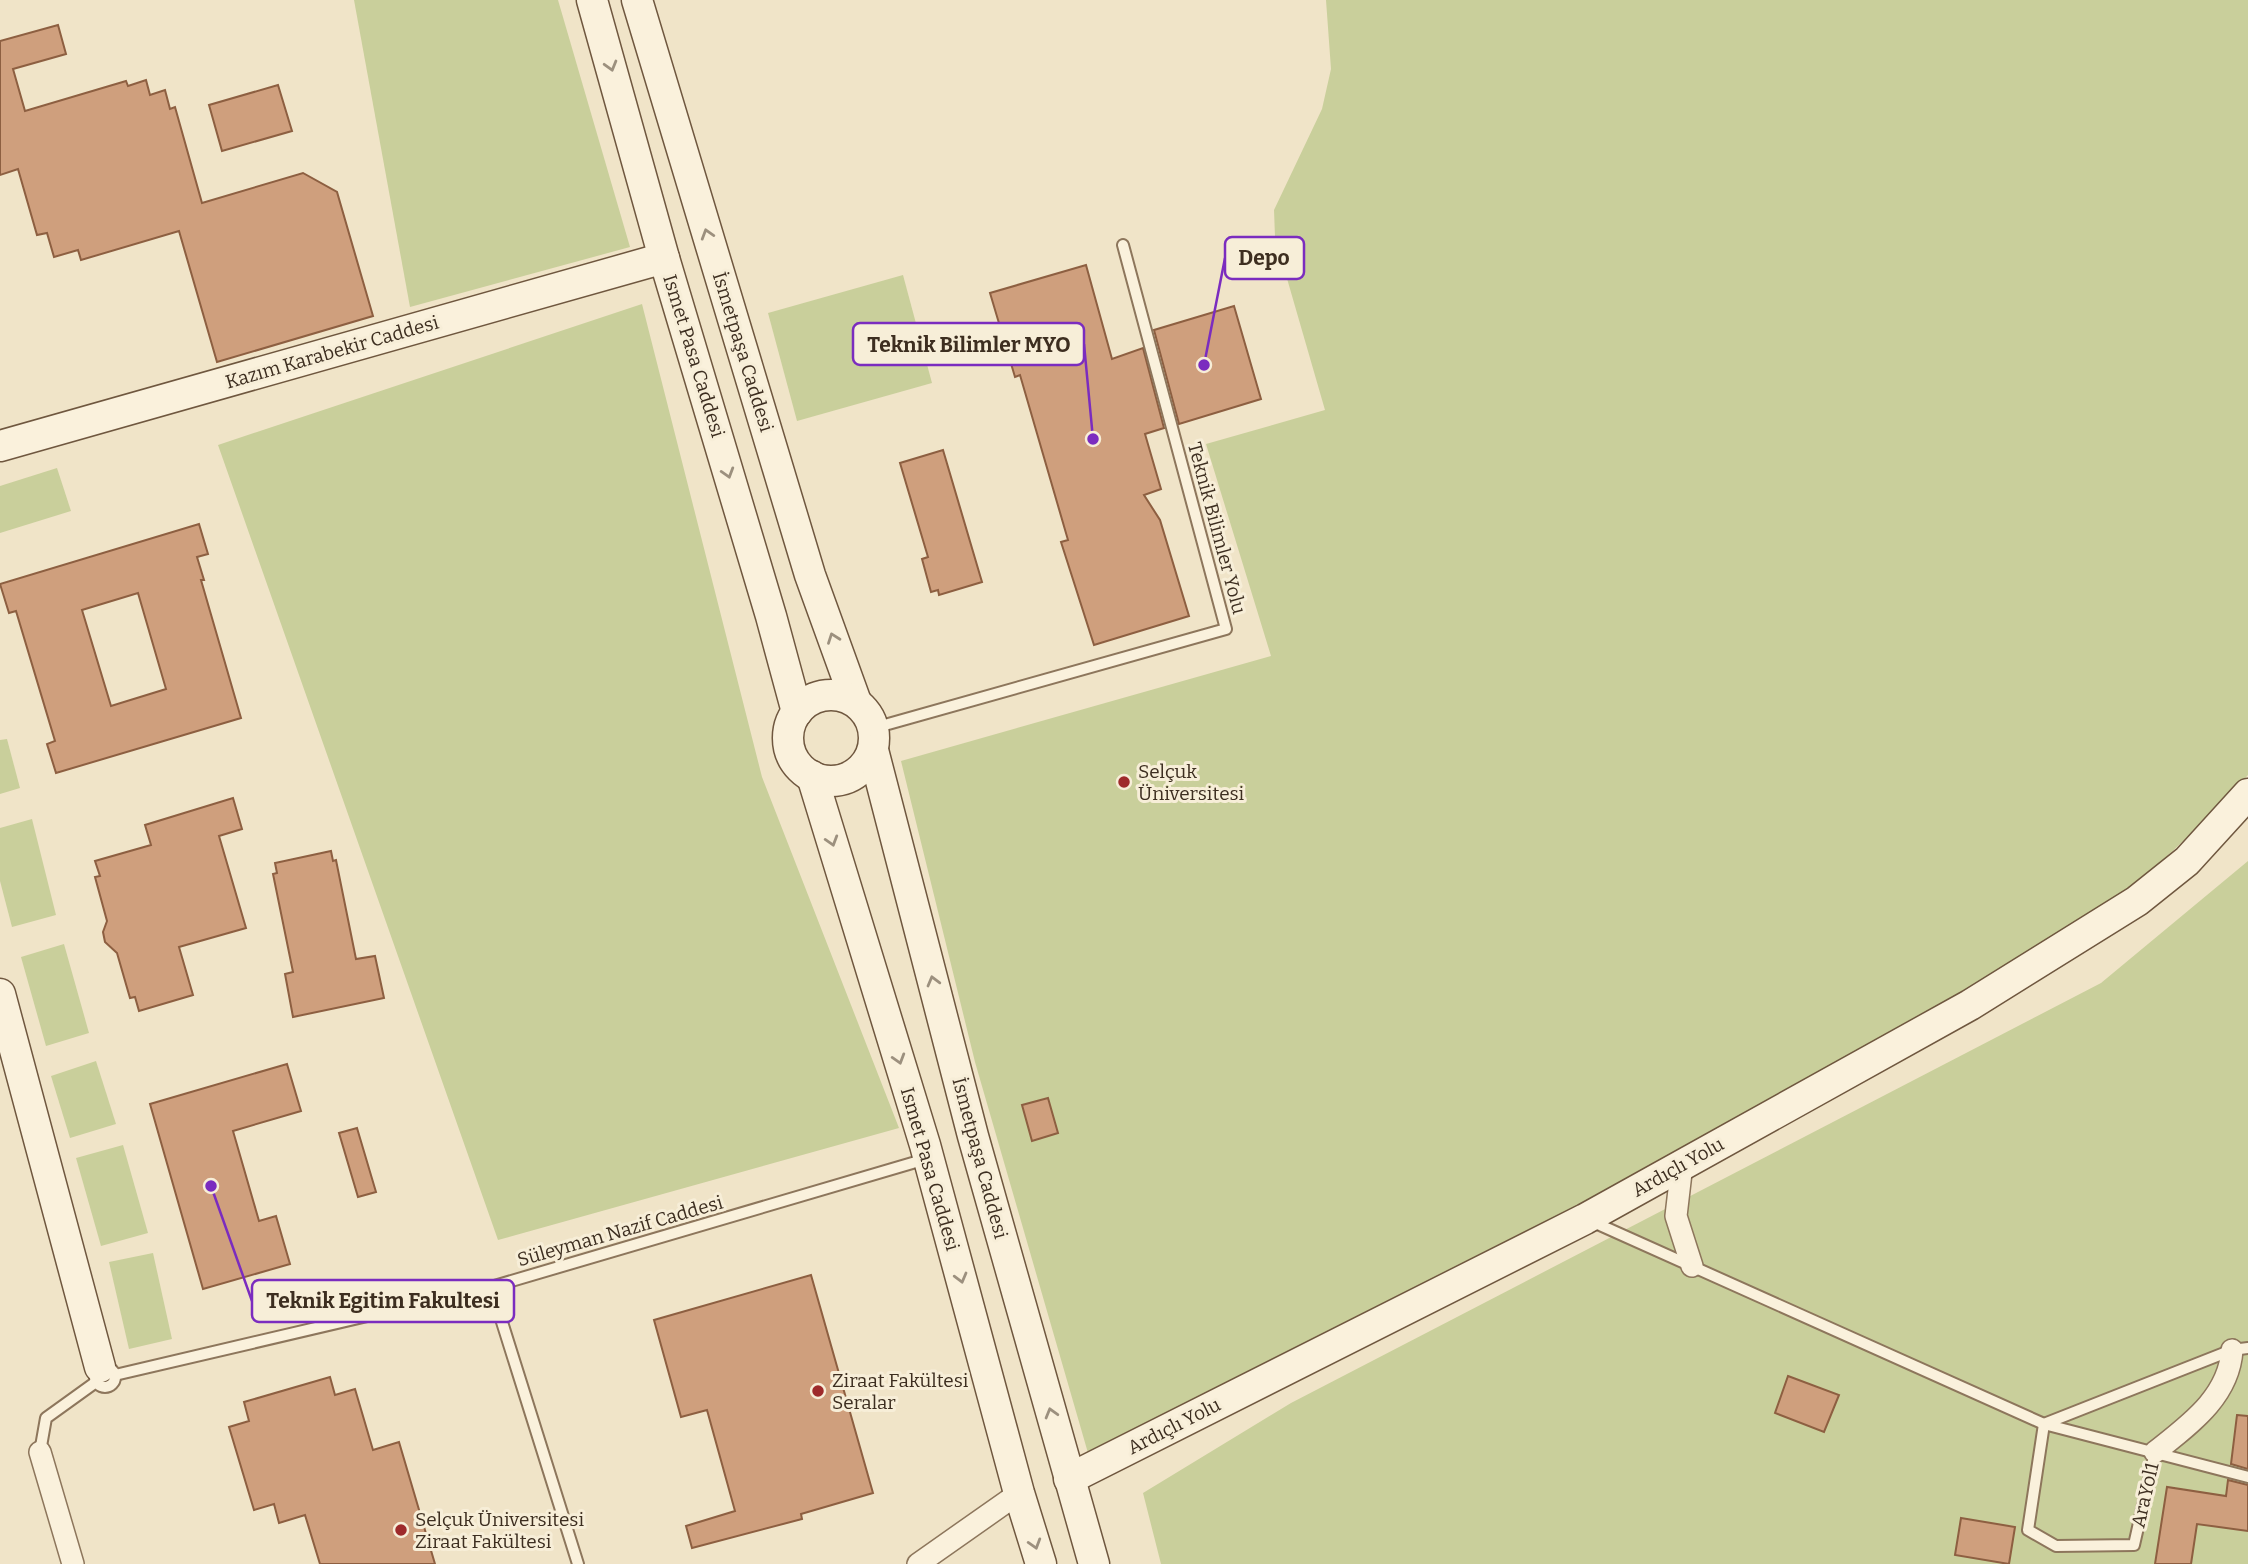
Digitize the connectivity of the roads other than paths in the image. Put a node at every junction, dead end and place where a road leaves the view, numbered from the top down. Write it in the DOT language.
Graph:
graph roads {
  1 [pos="592,0"];
  2 [pos="637,0"];
  3 [pos="1123,245"];
  4 [pos="664,258"];
  5 [pos="0,446"];
  6 [pos="856,702"];
  7 [pos="797,712"];
  8 [pos="873,739"];
  9 [pos="812,776"];
  10 [pos="2248,794"];
  11 [pos="0,994"];
  12 [pos="929,1158"];
  13 [pos="1682,1164"];
  14 [pos="1585,1219"];
  15 [pos="1692,1266"];
  16 [pos="491,1287"];
  17 [pos="2240,1349"];
  18 [pos="104,1375"];
  19 [pos="2044,1424"];
  20 [pos="40,1452"];
  21 [pos="2155,1452"];
  22 [pos="2248,1477"];
  23 [pos="1069,1479"];
  24 [pos="1019,1493"];
  25 [pos="73,1564"];
  26 [pos="578,1564"];
  27 [pos="918,1564"];
  28 [pos="1041,1564"];
  29 [pos="1094,1564"];
  1 -- 4 [label="main road, Ismet Pasa Caddesi, one-way"];
  6 -- 2 [label="main road, İsmetpaşa Caddesi, one-way"];
  3 -- 8 [label="lane, Teknik Bilimler Yolu"];
  4 -- 5 [label="main road, Kazım Karabekir Caddesi"];
  4 -- 7 [label="main road, Ismet Pasa Caddesi, one-way"];
  6 -- 7 [label="main road"];
  6 -- 8 [label="main road"];
  7 -- 9 [label="main road"];
  8 -- 9 [label="main road"];
  23 -- 8 [label="main road, İsmetpaşa Caddesi, one-way"];
  9 -- 12 [label="main road, Ismet Pasa Caddesi, one-way"];
  10 -- 13 [label="main road, Ardıçlı Yolu"];
  11 -- 18 [label="main road"];
  12 -- 16 [label="lane, Süleyman Nazif Caddesi"];
  12 -- 24 [label="main road, Ismet Pasa Caddesi, one-way"];
  13 -- 14 [label="main road, Ardıçlı Yolu"];
  13 -- 15 [label="street"];
  14 -- 15 [label="lane"];
  14 -- 23 [label="main road, Ardıçlı Yolu"];
  15 -- 19 [label="lane"];
  16 -- 18 [label="lane, Süleyman Nazif Caddesi"];
  16 -- 26 [label="lane"];
  17 -- 19 [label="lane, AraYol1"];
  17 -- 21 [label="street, AraYol1"];
  18 -- 20 [label="lane"];
  19 -- 21 [label="lane"];
  19 -- 21 [label="lane, AraYol1"];
  20 -- 25 [label="street"];
  21 -- 22 [label="lane"];
  23 -- 29 [label="main road, İsmetpaşa Caddesi"];
  24 -- 27 [label="street"];
  24 -- 28 [label="main road, Ismet Pasa Caddesi, one-way"];
}
